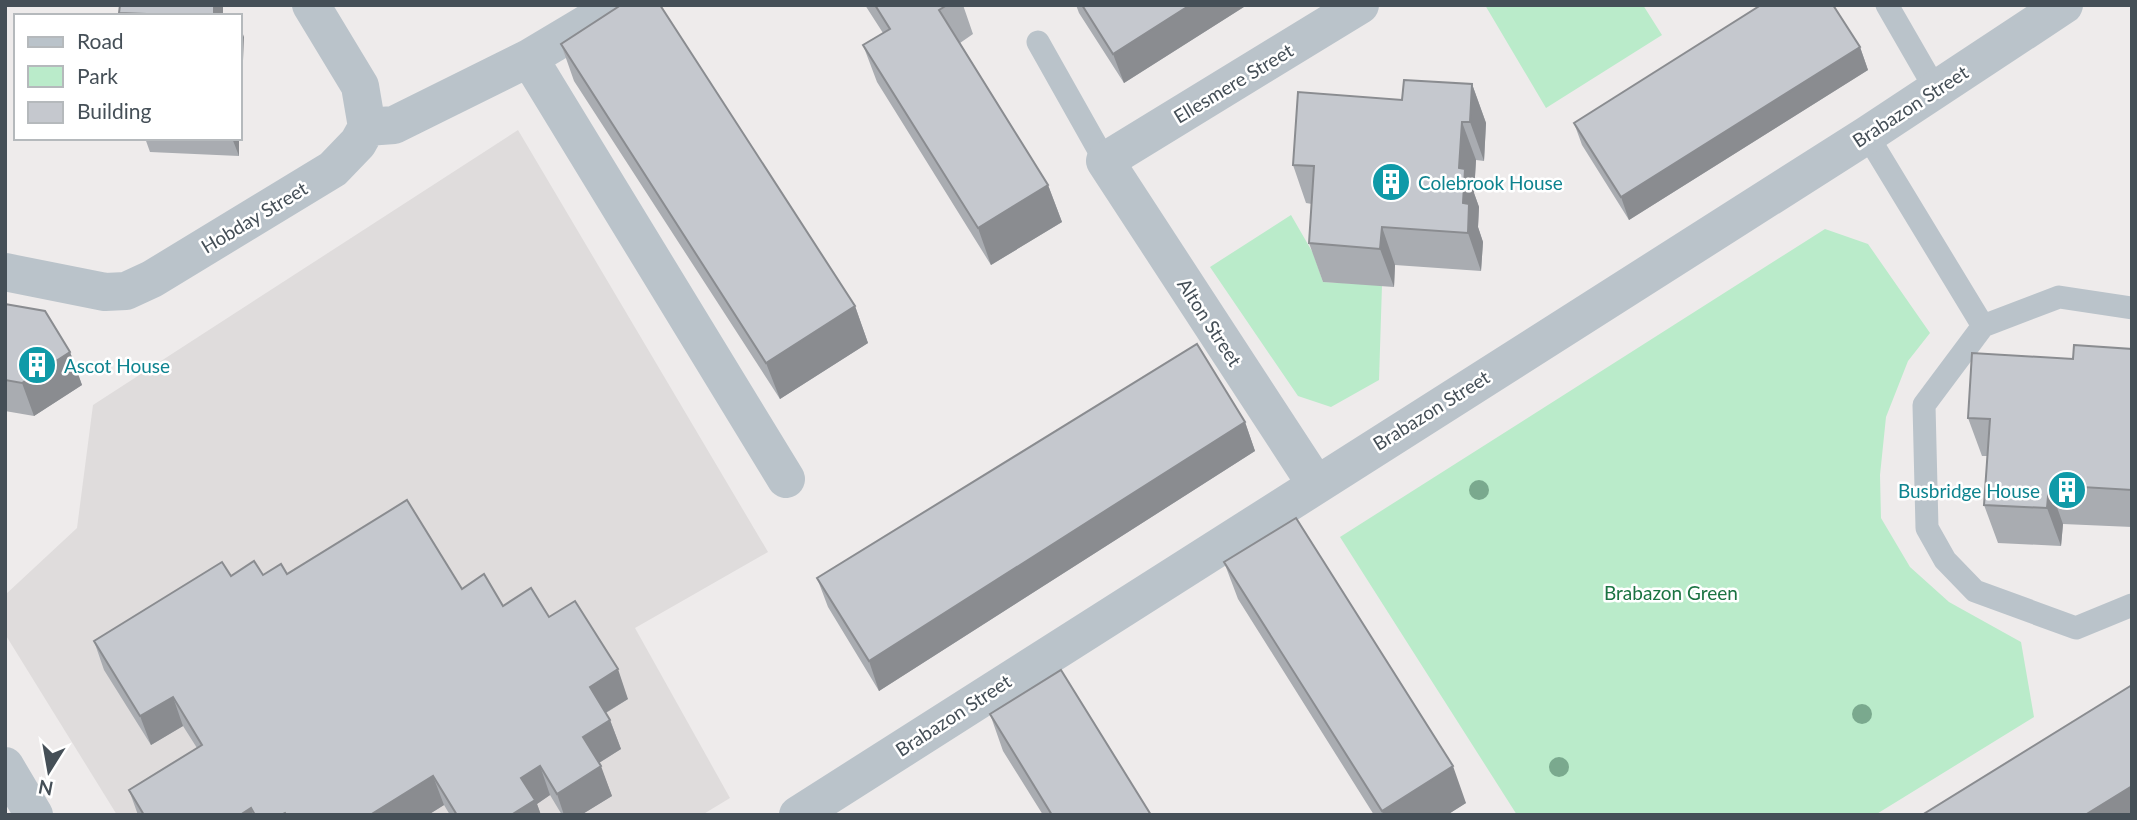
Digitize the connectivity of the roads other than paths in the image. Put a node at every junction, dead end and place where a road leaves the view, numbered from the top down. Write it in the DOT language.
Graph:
graph roads {
  1 [pos="311,5"];
  2 [pos="618,5"];
  3 [pos="1360,5"];
  4 [pos="1887,5"];
  5 [pos="2064,5"];
  6 [pos="579,14"];
  7 [pos="1038,42"];
  8 [pos="529,58"];
  9 [pos="1936,90"];
  10 [pos="367,127"];
  11 [pos="1867,135"];
  12 [pos="1105,161"];
  13 [pos="5,272"];
  14 [pos="2132,308"];
  15 [pos="1983,326"];
  16 [pos="786,479"];
  17 [pos="1315,483"];
  18 [pos="2132,605"];
  19 [pos="5,766"];
  20 [pos="34,815"];
  21 [pos="798,815"];
  1 -- 10 [label="street"];
  2 -- 6 [label="street"];
  3 -- 12 [label="street, Ellesmere Street"];
  4 -- 9 [label="lane"];
  5 -- 9 [label="street, Brabazon Street"];
  6 -- 8 [label="street"];
  7 -- 12 [label="lane"];
  8 -- 10 [label="street"];
  8 -- 16 [label="street"];
  9 -- 11 [label="street, Brabazon Street"];
  10 -- 13 [label="street, Hobday Street"];
  11 -- 15 [label="lane"];
  11 -- 17 [label="street, Brabazon Street"];
  12 -- 17 [label="street, Alton Street"];
  14 -- 15 [label="lane"];
  15 -- 18 [label="lane"];
  17 -- 21 [label="street, Brabazon Street"];
  19 -- 20 [label="street"];
}
